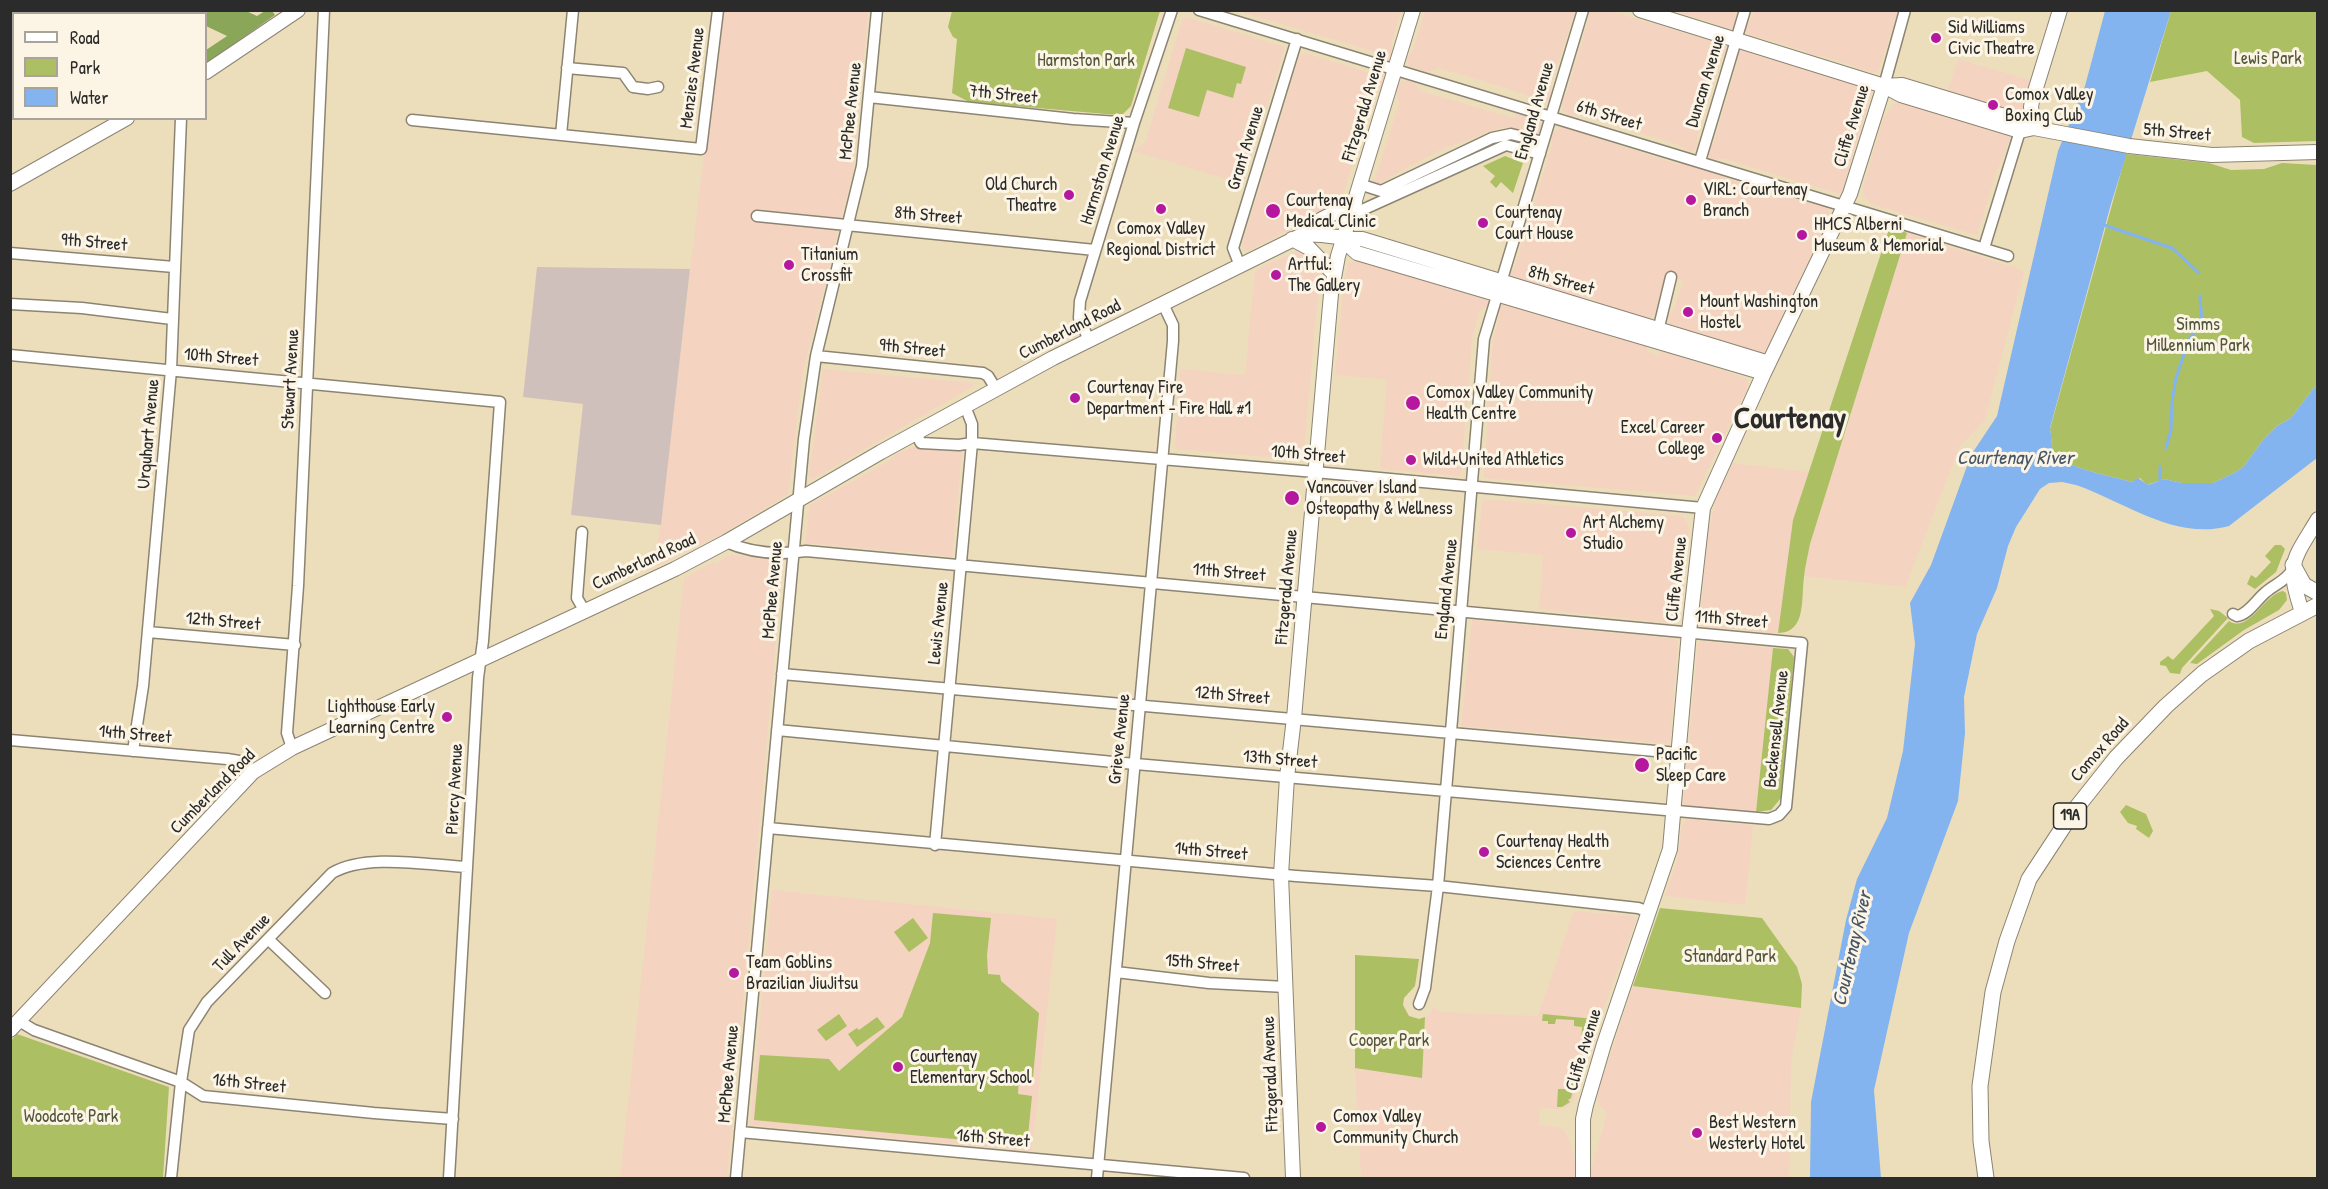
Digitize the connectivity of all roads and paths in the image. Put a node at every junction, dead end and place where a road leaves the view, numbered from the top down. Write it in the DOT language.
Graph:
graph roads {
  1 [pos="324,10"];
  2 [pos="573,10"];
  3 [pos="718,10"];
  4 [pos="877,10"];
  5 [pos="1172,10"];
  6 [pos="1199,10"];
  7 [pos="1413,10"];
  8 [pos="1583,10"];
  9 [pos="1640,10"];
  10 [pos="1745,10"];
  11 [pos="1905,10"];
  12 [pos="2060,10"];
  13 [pos="294,12"];
  14 [pos="1237,16"];
  15 [pos="1297,39"];
  16 [pos="1736,39"];
  17 [pos="567,68"];
  18 [pos="1395,70"];
  19 [pos="207,71"];
  20 [pos="1884,86"];
  21 [pos="658,87"];
  22 [pos="1901,96"];
  23 [pos="869,97"];
  24 [pos="1552,116"];
  25 [pos="1874,116"];
  26 [pos="123,120"];
  27 [pos="181,120"];
  28 [pos="412,120"];
  29 [pos="1134,123"];
  30 [pos="2041,129"];
  31 [pos="2020,131"];
  32 [pos="561,135"];
  33 [pos="1544,142"];
  34 [pos="2318,152"];
  35 [pos="1540,154"];
  36 [pos="1700,161"];
  37 [pos="10,184"];
  38 [pos="1359,184"];
  39 [pos="1845,206"];
  40 [pos="1353,209"];
  41 [pos="757,216"];
  42 [pos="848,226"];
  43 [pos="1297,237"];
  44 [pos="1343,240"];
  45 [pos="1984,248"];
  46 [pos="1095,250"];
  47 [pos="10,253"];
  48 [pos="2008,256"];
  49 [pos="1240,266"];
  50 [pos="174,267"];
  51 [pos="1333,273"];
  52 [pos="1671,278"];
  53 [pos="1499,288"];
  54 [pos="10,304"];
  55 [pos="1163,304"];
  56 [pos="172,320"];
  57 [pos="1657,335"];
  58 [pos="1089,340"];
  59 [pos="10,355"];
  60 [pos="816,356"];
  61 [pos="1767,368"];
  62 [pos="171,370"];
  63 [pos="308,383"];
  64 [pos="996,389"];
  65 [pos="500,402"];
  66 [pos="965,406"];
  67 [pos="916,434"];
  68 [pos="972,442"];
  69 [pos="1162,458"];
  70 [pos="1315,472"];
  71 [pos="1472,488"];
  72 [pos="798,499"];
  73 [pos="1703,508"];
  74 [pos="2318,519"];
  75 [pos="582,532"];
  76 [pos="726,542"];
  77 [pos="793,553"];
  78 [pos="961,565"];
  79 [pos="2293,568"];
  80 [pos="1150,583"];
  81 [pos="2318,592"];
  82 [pos="1305,597"];
  83 [pos="2318,605"];
  84 [pos="584,610"];
  85 [pos="1461,612"];
  86 [pos="2302,612"];
  87 [pos="2233,614"];
  88 [pos="148,632"];
  89 [pos="1689,632"];
  90 [pos="1802,643"];
  91 [pos="295,645"];
  92 [pos="481,660"];
  93 [pos="782,674"];
  94 [pos="949,688"];
  95 [pos="1140,706"];
  96 [pos="1294,718"];
  97 [pos="777,730"];
  98 [pos="1449,732"];
  99 [pos="10,740"];
  100 [pos="944,747"];
  101 [pos="292,748"];
  102 [pos="133,751"];
  103 [pos="1678,753"];
  104 [pos="1133,764"];
  105 [pos="253,772"];
  106 [pos="1287,777"];
  107 [pos="1445,792"];
  108 [pos="1674,811"];
  109 [pos="1779,815"];
  110 [pos="768,828"];
  111 [pos="935,844"];
  112 [pos="1125,861"];
  113 [pos="467,867"];
  114 [pos="1281,875"];
  115 [pos="1438,886"];
  116 [pos="1650,912"];
  117 [pos="268,939"];
  118 [pos="1116,972"];
  119 [pos="1286,987"];
  120 [pos="325,993"];
  121 [pos="1419,1004"];
  122 [pos="15,1025"];
  123 [pos="180,1082"];
  124 [pos="453,1119"];
  125 [pos="740,1132"];
  126 [pos="1982,1148"];
  127 [pos="1098,1166"];
  128 [pos="171,1179"];
  129 [pos="449,1179"];
  130 [pos="736,1179"];
  131 [pos="1097,1179"];
  132 [pos="1244,1179"];
  133 [pos="1293,1179"];
  134 [pos="1583,1179"];
  135 [pos="1976,1179"];
  136 [pos="1986,1179"];
  1 -- 63 [label="street, Stewart Avenue"];
  2 -- 17 [label="street"];
  3 -- 32 [label="street, Menzies Avenue"];
  4 -- 23 [label="street, McPhee Avenue"];
  5 -- 29 [label="street, Harmston Avenue"];
  6 -- 14 [label="street, 6th Street"];
  7 -- 18 [label="street, Fitzgerald Avenue"];
  8 -- 24 [label="street, England Avenue"];
  9 -- 16 [label="street, 5th Street"];
  10 -- 16 [label="street, Duncan Avenue"];
  11 -- 20 [label="street, Cliffe Avenue"];
  12 -- 30 [label="street"];
  13 -- 19 [label="street"];
  14 -- 15 [label="street, 6th Street"];
  15 -- 18 [label="street, 6th Street"];
  15 -- 49 [label="street, Grant Avenue"];
  16 -- 20 [label="street, 5th Street"];
  16 -- 36 [label="street, Duncan Avenue"];
  17 -- 21 [label="street"];
  17 -- 32 [label="street"];
  18 -- 24 [label="street, 6th Street"];
  18 -- 38 [label="street, Fitzgerald Avenue"];
  20 -- 22 [label="street, 5th Street"];
  20 -- 25 [label="street, Cliffe Avenue"];
  20 -- 30 [label="street, 5th Street"];
  22 -- 25 [label="street"];
  22 -- 31 [label="street, 5th Street"];
  23 -- 29 [label="street, 7th Street"];
  23 -- 42 [label="street, McPhee Avenue"];
  24 -- 33 [label="street, England Avenue"];
  24 -- 36 [label="street, 6th Street"];
  25 -- 39 [label="street, Cliffe Avenue"];
  26 -- 37 [label="street"];
  27 -- 50 [label="street, Urquhart Avenue"];
  28 -- 32 [label="street"];
  29 -- 46 [label="street, Harmston Avenue"];
  30 -- 31 [label="street, 5th Street"];
  30 -- 34 [label="street, 5th Street"];
  31 -- 45 [label="street"];
  33 -- 35 [label="street, England Avenue"];
  33 -- 38 [label="street"];
  35 -- 40 [label="street, Cumberland Road"];
  35 -- 53 [label="street, England Avenue"];
  36 -- 39 [label="street, 6th Street"];
  38 -- 40 [label="street, Fitzgerald Avenue"];
  39 -- 45 [label="street, 6th Street"];
  39 -- 61 [label="street, Cliffe Avenue"];
  40 -- 43 [label="street, Cumberland Road"];
  40 -- 44 [label="street, Fitzgerald Avenue"];
  41 -- 42 [label="street, 8th Street"];
  42 -- 46 [label="street, 8th Street"];
  42 -- 60 [label="street, McPhee Avenue"];
  43 -- 44 [label="street, 8th Street"];
  43 -- 49 [label="street, Cumberland Road"];
  43 -- 51 [label="street"];
  44 -- 51 [label="street, Fitzgerald Avenue"];
  44 -- 53 [label="street, 8th Street"];
  45 -- 48 [label="street, 6th Street"];
  46 -- 58 [label="street, Harmston Avenue"];
  47 -- 50 [label="street, 9th Street"];
  49 -- 55 [label="street, Cumberland Road"];
  50 -- 56 [label="street, Urquhart Avenue"];
  51 -- 70 [label="street, Fitzgerald Avenue"];
  52 -- 57 [label="street"];
  53 -- 57 [label="street, 8th Street"];
  53 -- 71 [label="street, England Avenue"];
  54 -- 56 [label="street"];
  55 -- 58 [label="street, Cumberland Road"];
  55 -- 69 [label="street, Grieve Avenue"];
  56 -- 62 [label="street, Urquhart Avenue"];
  57 -- 61 [label="street, 8th Street"];
  58 -- 64 [label="street, Cumberland Road"];
  59 -- 62 [label="street, 10th Street"];
  60 -- 64 [label="street, 9th Street"];
  60 -- 72 [label="street, McPhee Avenue"];
  61 -- 73 [label="street, Cliffe Avenue"];
  62 -- 63 [label="street, 10th Street"];
  62 -- 88 [label="street, Urquhart Avenue"];
  63 -- 65 [label="street, 10th Street"];
  63 -- 91 [label="street, Stewart Avenue"];
  64 -- 66 [label="street, Cumberland Road"];
  65 -- 92 [label="street, Piercy Avenue"];
  66 -- 67 [label="street, Cumberland Road"];
  66 -- 68 [label="street, Lewis Avenue"];
  67 -- 68 [label="street, 10th Street"];
  67 -- 72 [label="street, Cumberland Road"];
  68 -- 69 [label="street, 10th Street"];
  68 -- 78 [label="street, Lewis Avenue"];
  69 -- 70 [label="street, 10th Street"];
  69 -- 80 [label="street, Grieve Avenue"];
  70 -- 71 [label="street, 10th Street"];
  70 -- 82 [label="street, Fitzgerald Avenue"];
  71 -- 73 [label="street, 10th Street"];
  71 -- 85 [label="street, England Avenue"];
  72 -- 76 [label="street, Cumberland Road"];
  72 -- 77 [label="street, McPhee Avenue"];
  73 -- 89 [label="street, Cliffe Avenue"];
  74 -- 79 [label="street"];
  75 -- 84 [label="street"];
  76 -- 77 [label="street, 11th Street"];
  76 -- 84 [label="street, Cumberland Road"];
  77 -- 78 [label="street, 11th Street"];
  77 -- 93 [label="street, McPhee Avenue"];
  78 -- 80 [label="street, 11th Street"];
  78 -- 94 [label="street, Lewis Avenue"];
  79 -- 81 [label="main road"];
  79 -- 86 [label="street"];
  79 -- 87 [label="street"];
  80 -- 82 [label="street, 11th Street"];
  80 -- 95 [label="street, Grieve Avenue"];
  82 -- 85 [label="street, 11th Street"];
  82 -- 96 [label="street, Fitzgerald Avenue"];
  83 -- 86 [label="main road, 19A"];
  84 -- 92 [label="street, Cumberland Road"];
  85 -- 89 [label="street, 11th Street"];
  85 -- 98 [label="street, England Avenue"];
  86 -- 126 [label="main road, Comox Road / 19A"];
  88 -- 91 [label="street, 12th Street"];
  88 -- 102 [label="street, Urquhart Avenue"];
  89 -- 90 [label="street, 11th Street"];
  89 -- 103 [label="street, Cliffe Avenue"];
  90 -- 109 [label="street, Beckensell Avenue"];
  91 -- 101 [label="street, Stewart Avenue"];
  92 -- 101 [label="street, Cumberland Road"];
  92 -- 113 [label="street, Piercy Avenue"];
  93 -- 94 [label="street, 12th Street"];
  93 -- 97 [label="street, McPhee Avenue"];
  94 -- 95 [label="street, 12th Street"];
  94 -- 100 [label="street, Lewis Avenue"];
  95 -- 96 [label="street, 12th Street"];
  95 -- 104 [label="street, Grieve Avenue"];
  96 -- 98 [label="street, 12th Street"];
  96 -- 106 [label="street, Fitzgerald Avenue"];
  97 -- 100 [label="street, 13th Street"];
  97 -- 110 [label="street, McPhee Avenue"];
  98 -- 103 [label="street, 12th Street"];
  98 -- 107 [label="street, England Avenue"];
  99 -- 102 [label="street, 14th Street"];
  100 -- 104 [label="street, 13th Street"];
  100 -- 111 [label="street, Lewis Avenue"];
  101 -- 105 [label="street, Cumberland Road"];
  102 -- 105 [label="street, 14th Street"];
  103 -- 108 [label="street, Cliffe Avenue"];
  104 -- 106 [label="street, 13th Street"];
  104 -- 112 [label="street, Grieve Avenue"];
  105 -- 122 [label="street, Cumberland Road"];
  106 -- 107 [label="street, 13th Street"];
  106 -- 114 [label="street, Fitzgerald Avenue"];
  107 -- 108 [label="street, 13th Street"];
  107 -- 115 [label="street, England Avenue"];
  108 -- 109 [label="street, 13th Street"];
  108 -- 116 [label="street, Cliffe Avenue"];
  110 -- 111 [label="street, 14th Street"];
  110 -- 125 [label="street, McPhee Avenue"];
  111 -- 112 [label="street, 14th Street"];
  112 -- 114 [label="street, 14th Street"];
  112 -- 118 [label="street, Grieve Avenue"];
  113 -- 117 [label="street, Tull Avenue"];
  113 -- 124 [label="street, Piercy Avenue"];
  114 -- 115 [label="street, 14th Street"];
  114 -- 119 [label="street, Fitzgerald Avenue"];
  115 -- 116 [label="street, 14th Street"];
  115 -- 121 [label="street, England Avenue"];
  116 -- 134 [label="street, Cliffe Avenue"];
  117 -- 120 [label="street"];
  117 -- 123 [label="street, Tull Avenue"];
  118 -- 119 [label="street, 15th Street"];
  118 -- 127 [label="street, Grieve Avenue"];
  119 -- 133 [label="street, Fitzgerald Avenue"];
  122 -- 123 [label="street, 16th Street"];
  123 -- 124 [label="street, 16th Street"];
  123 -- 128 [label="street, Tull Avenue"];
  124 -- 129 [label="street, Piercy Avenue"];
  125 -- 127 [label="street, 16th Street"];
  125 -- 130 [label="street, McPhee Avenue"];
  126 -- 135 [label="main road"];
  126 -- 136 [label="main road, Comox Road / 19A"];
  127 -- 131 [label="street, Grieve Avenue"];
  127 -- 132 [label="street, 16th Street"];
}
